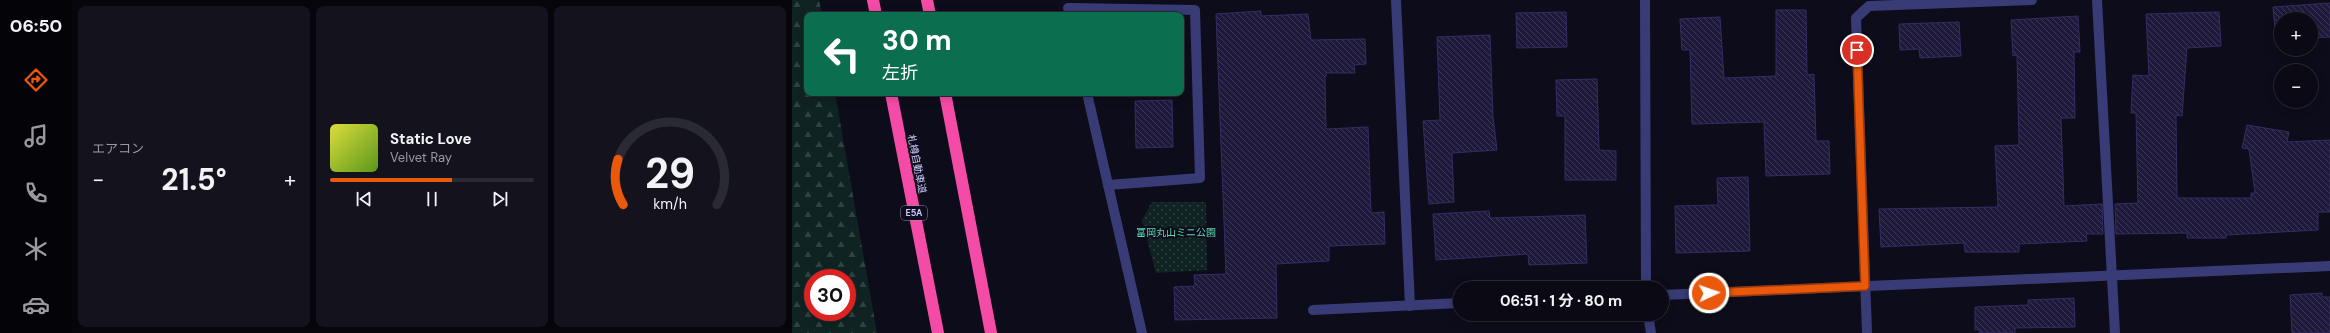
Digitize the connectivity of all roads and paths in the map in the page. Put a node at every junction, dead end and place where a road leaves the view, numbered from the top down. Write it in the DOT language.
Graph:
graph roads {
  1 [pos="874,0"];
  2 [pos="927,0"];
  3 [pos="1396,0"];
  4 [pos="1645,0"];
  5 [pos="2032,0"];
  6 [pos="2098,0"];
  7 [pos="1068,8"];
  8 [pos="876,12"];
  9 [pos="929,12"];
  10 [pos="892,96"];
  11 [pos="946,96"];
  12 [pos="1088,96"];
  13 [pos="1108,185"];
  14 [pos="2330,266"];
  15 [pos="2112,275"];
  16 [pos="1646,281"];
  17 [pos="1865,286"];
  18 [pos="1669,295"];
  19 [pos="1453,303"];
  20 [pos="1410,306"];
  21 [pos="1313,310"];
  22 [pos="1649,321"];
  23 [pos="938,333"];
  24 [pos="991,333"];
  25 [pos="1142,333"];
  26 [pos="1651,333"];
  27 [pos="1867,333"];
  28 [pos="2115,333"];
  1 -- 8 [label="highway"];
  2 -- 9 [label="highway"];
  3 -- 20 [label="street"];
  4 -- 16 [label="street"];
  5 -- 17 [label="street"];
  6 -- 15 [label="street"];
  7 -- 13 [label="street"];
  10 -- 23 [label="highway, 札樽自動車道 / E5A"];
  11 -- 24 [label="highway"];
  12 -- 13 [label="street"];
  13 -- 25 [label="street"];
  14 -- 15 [label="street"];
  15 -- 17 [label="street"];
  15 -- 28 [label="street"];
  17 -- 18 [label="street"];
  17 -- 27 [label="street"];
  19 -- 20 [label="street"];
  20 -- 21 [label="street"];
  22 -- 26 [label="street"];
}
